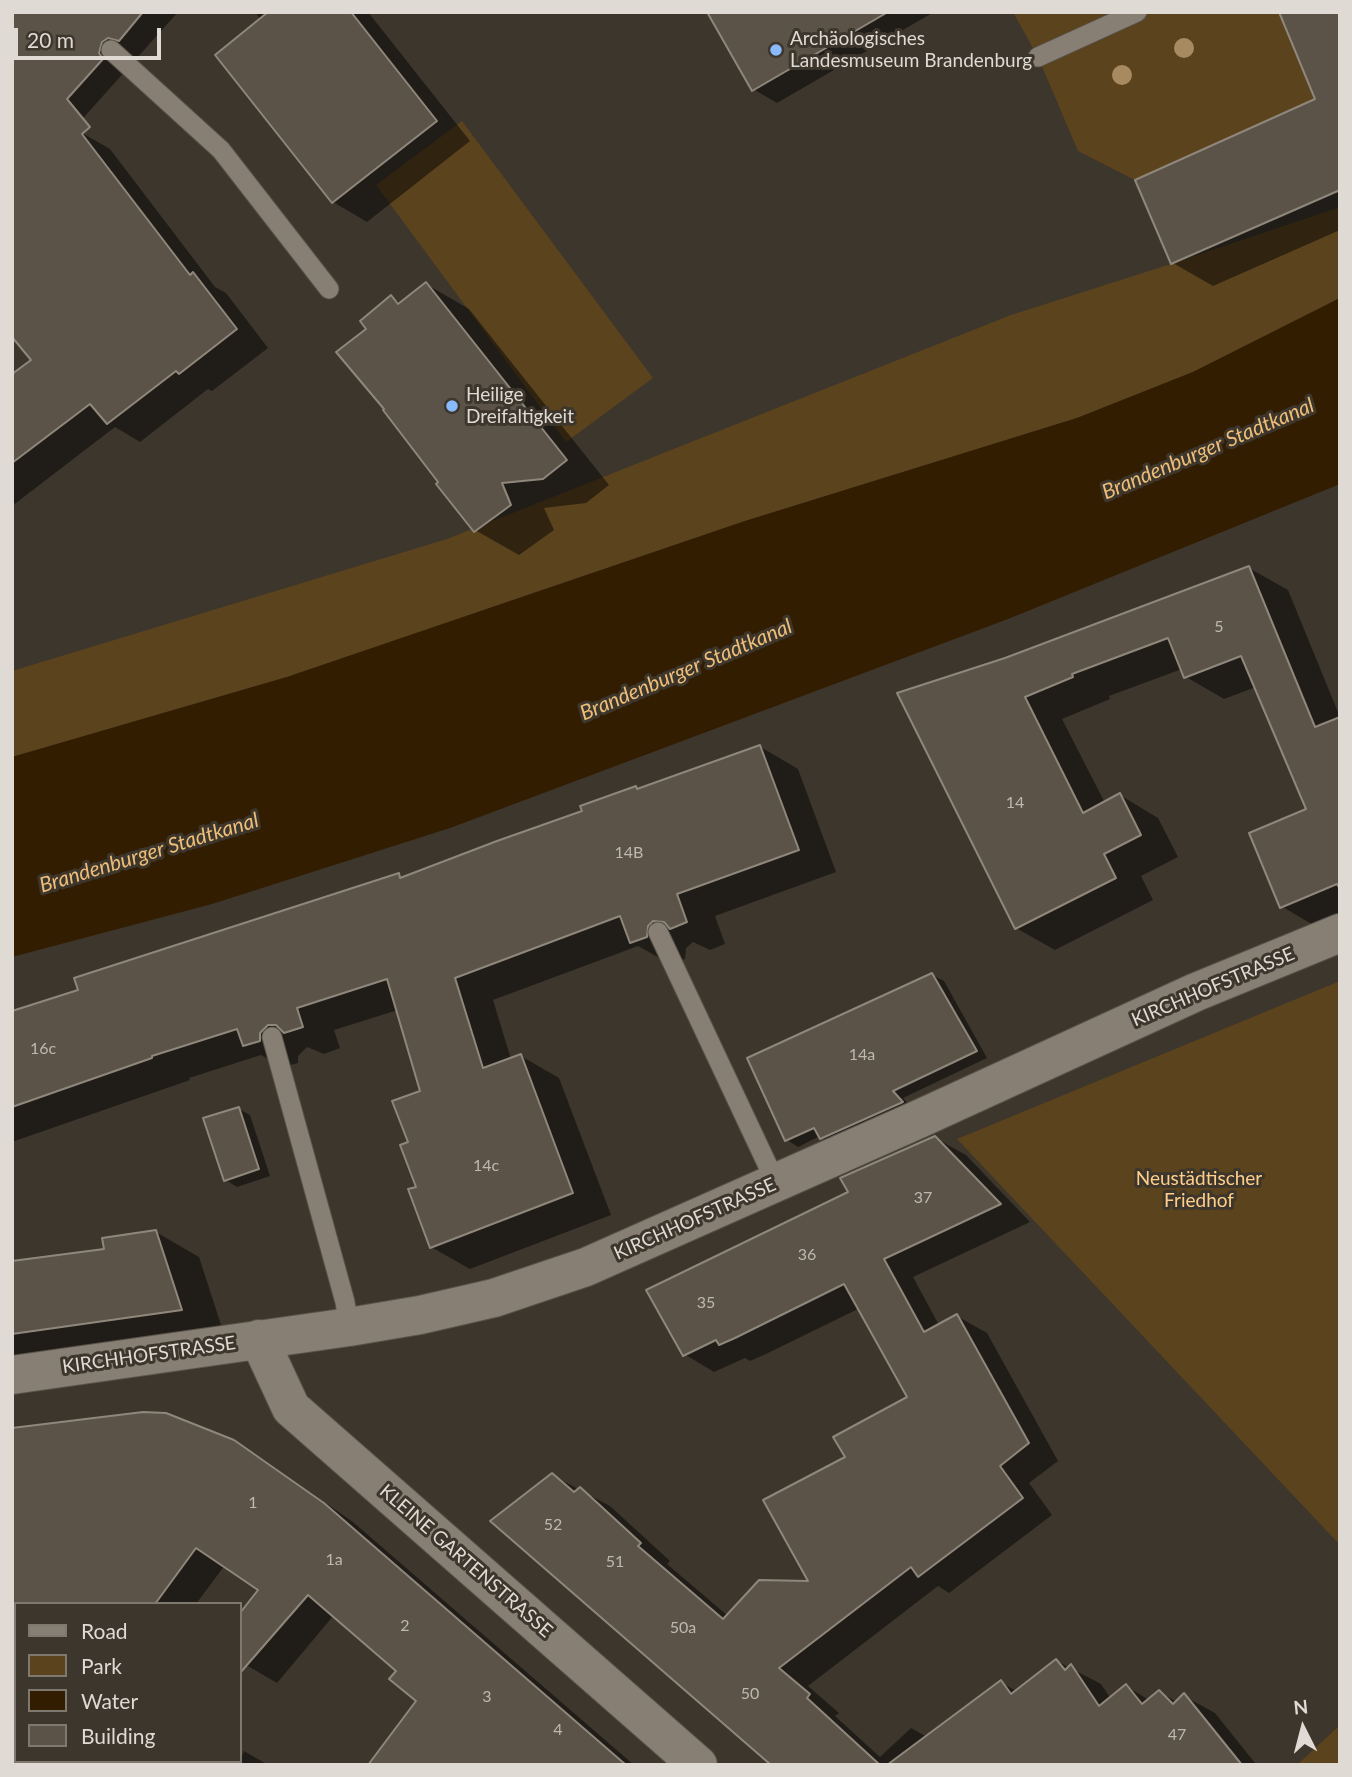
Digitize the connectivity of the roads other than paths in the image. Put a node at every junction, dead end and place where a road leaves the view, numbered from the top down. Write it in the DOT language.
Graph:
graph roads {
  1 [pos="1137,12"];
  2 [pos="111,50"];
  3 [pos="1038,57"];
  4 [pos="329,289"];
  5 [pos="658,932"];
  6 [pos="1340,933"];
  7 [pos="272,1037"];
  8 [pos="790,1177"];
  9 [pos="349,1327"];
  10 [pos="260,1339"];
  11 [pos="12,1375"];
  12 [pos="698,1765"];
  1 -- 3 [label="lane"];
  2 -- 4 [label="lane"];
  5 -- 8 [label="lane"];
  6 -- 8 [label="street, KIRCHHOFSTRASSE"];
  7 -- 9 [label="lane"];
  8 -- 9 [label="street, KIRCHHOFSTRASSE"];
  9 -- 10 [label="street, KIRCHHOFSTRASSE"];
  10 -- 11 [label="street, KIRCHHOFSTRASSE"];
  10 -- 12 [label="street, KLEINE GARTENSTRASSE"];
}
